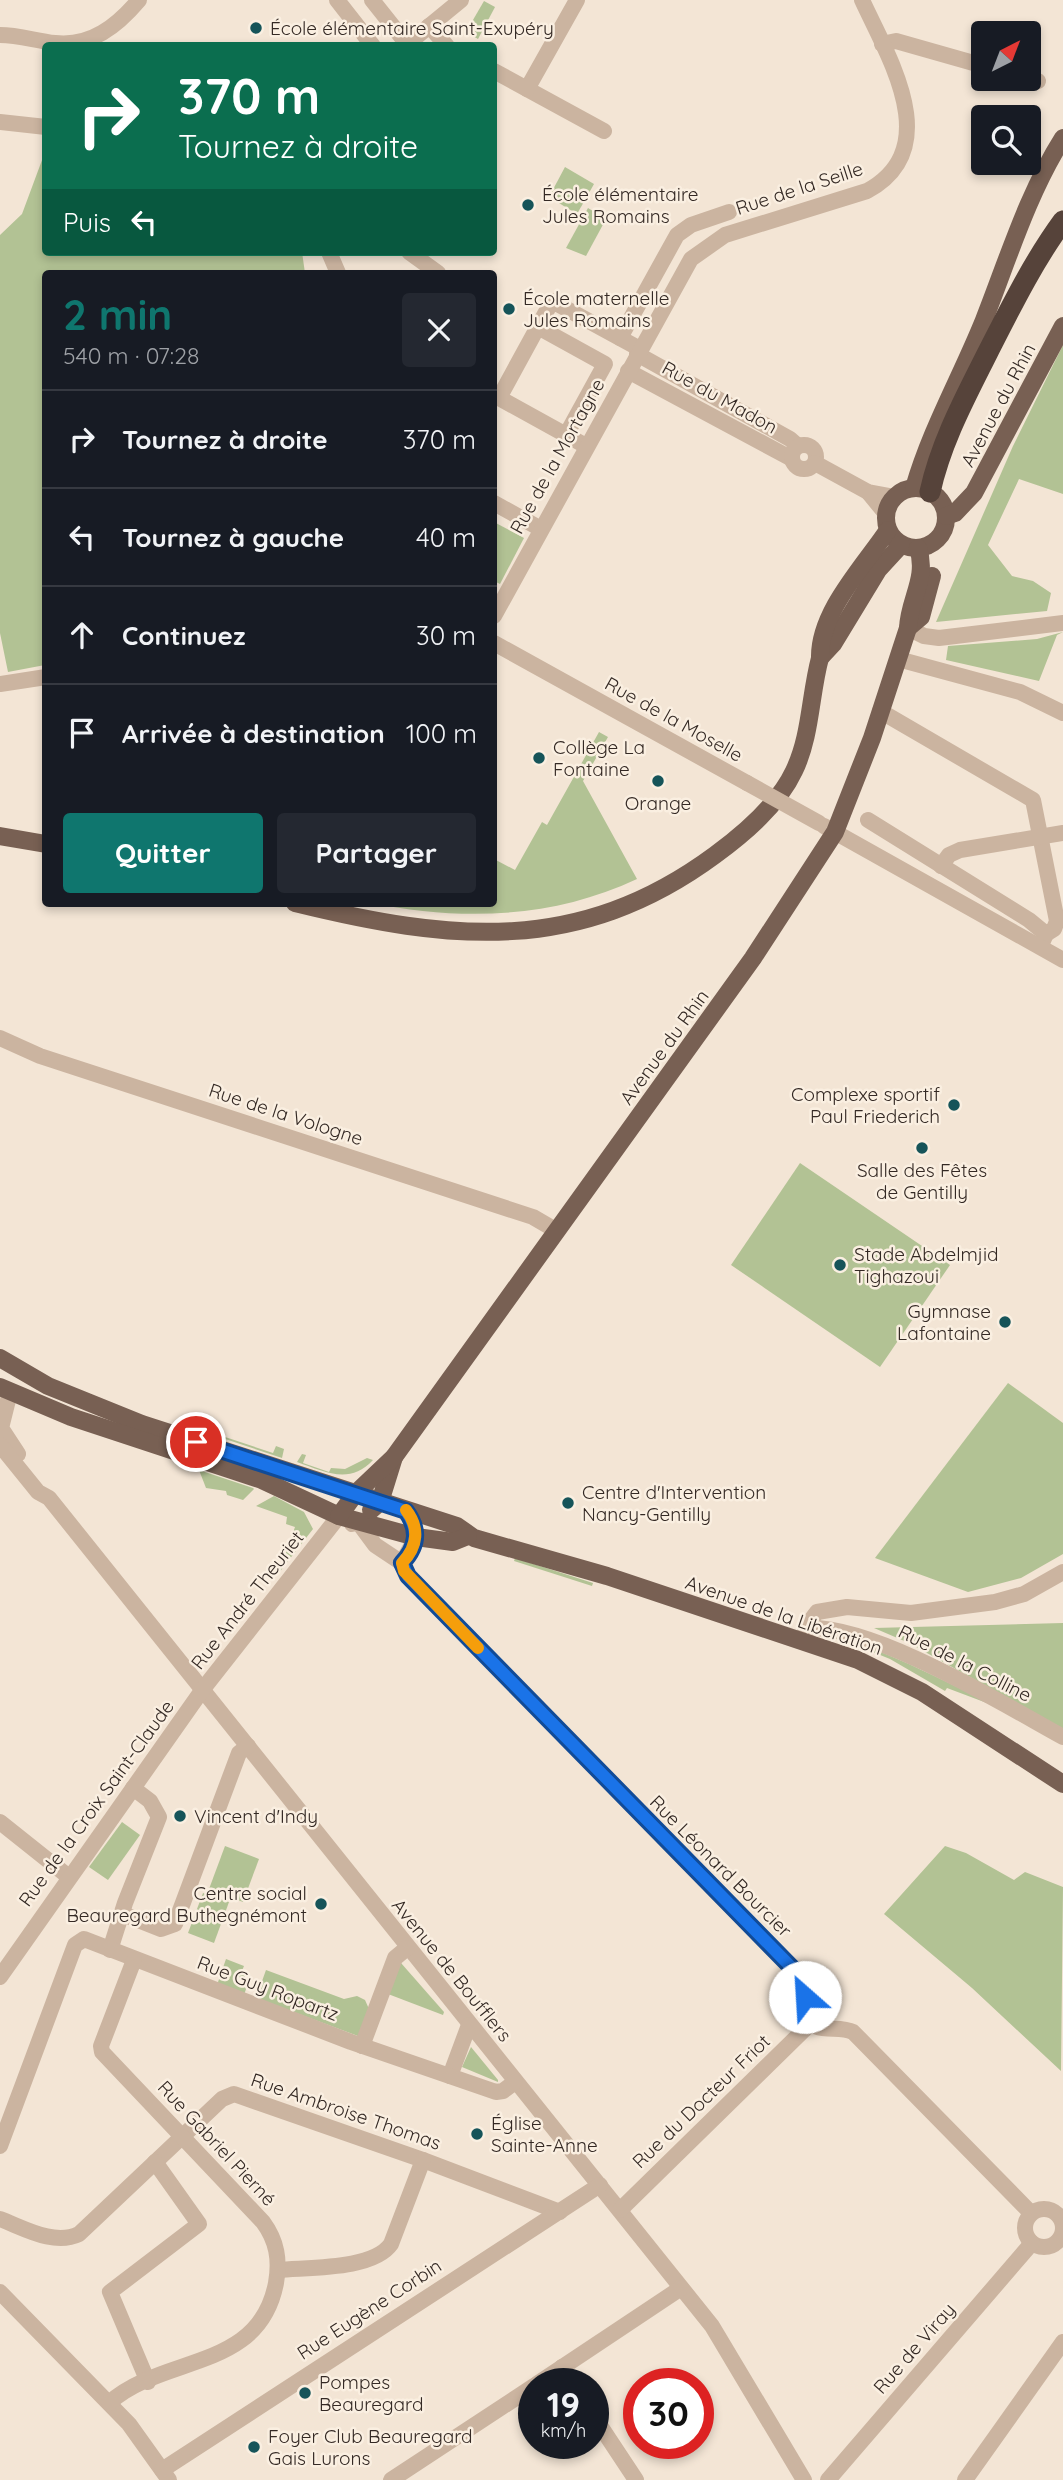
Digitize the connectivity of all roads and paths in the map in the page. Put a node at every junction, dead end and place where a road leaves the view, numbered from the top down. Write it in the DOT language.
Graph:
graph roads {
  1 [pos="139,0"];
  2 [pos="337,0"];
  3 [pos="372,0"];
  4 [pos="461,0"];
  5 [pos="577,0"];
  6 [pos="862,0"];
  7 [pos="429,26"];
  8 [pos="0,35"];
  9 [pos="49,42"];
  10 [pos="80,42"];
  11 [pos="370,42"];
  12 [pos="404,42"];
  13 [pos="410,42"];
  14 [pos="443,42"];
  15 [pos="882,44"];
  16 [pos="971,62"];
  17 [pos="498,73"];
  18 [pos="527,89"];
  19 [pos="0,122"];
  20 [pos="42,127"];
  21 [pos="604,131"];
  22 [pos="1063,138"];
  23 [pos="729,212"];
  24 [pos="1063,221"];
  25 [pos="415,256"];
  26 [pos="434,270"];
  27 [pos="1063,326"];
  28 [pos="538,327"];
  29 [pos="620,338"];
  30 [pos="638,351"];
  31 [pos="628,371"];
  32 [pos="566,435"];
  33 [pos="586,446"];
  34 [pos="795,453"];
  35 [pos="868,492"];
  36 [pos="895,496"];
  37 [pos="933,499"];
  38 [pos="497,505"];
  39 [pos="887,522"];
  40 [pos="541,529"];
  41 [pos="917,546"];
  42 [pos="497,610"];
  43 [pos="1063,623"];
  44 [pos="908,628"];
  45 [pos="497,645"];
  46 [pos="820,658"];
  47 [pos="898,659"];
  48 [pos="42,678"];
  49 [pos="0,684"];
  50 [pos="880,711"];
  51 [pos="1063,713"];
  52 [pos="868,820"];
  53 [pos="835,832"];
  54 [pos="1063,833"];
  55 [pos="0,836"];
  56 [pos="1042,836"];
  57 [pos="42,843"];
  58 [pos="941,866"];
  59 [pos="314,907"];
  60 [pos="1043,940"];
  61 [pos="1063,959"];
  62 [pos="0,1038"];
  63 [pos="557,1231"];
  64 [pos="0,1358"];
  65 [pos="0,1368"];
  66 [pos="48,1386"];
  67 [pos="5,1389"];
  68 [pos="27,1400"];
  69 [pos="6,1410"];
  70 [pos="0,1446"];
  71 [pos="393,1465"];
  72 [pos="355,1494"];
  73 [pos="49,1498"];
  74 [pos="380,1502"];
  75 [pos="406,1511"];
  76 [pos="339,1516"];
  77 [pos="358,1522"];
  78 [pos="324,1536"];
  79 [pos="468,1536"];
  80 [pos="416,1537"];
  81 [pos="402,1563"];
  82 [pos="1063,1572"];
  83 [pos="811,1632"];
  84 [pos="203,1689"];
  85 [pos="1063,1737"];
  86 [pos="248,1746"];
  87 [pos="1063,1784"];
  88 [pos="133,1788"];
  89 [pos="0,1822"];
  90 [pos="69,1877"];
  91 [pos="124,1909"];
  92 [pos="23,1941"];
  93 [pos="407,1948"];
  94 [pos="110,1950"];
  95 [pos="134,1960"];
  96 [pos="0,1968"];
  97 [pos="0,1977"];
  98 [pos="811,2023"];
  99 [pos="469,2025"];
  100 [pos="362,2046"];
  101 [pos="450,2076"];
  102 [pos="515,2082"];
  103 [pos="182,2136"];
  104 [pos="0,2146"];
  105 [pos="423,2160"];
  106 [pos="155,2162"];
  107 [pos="600,2185"];
  108 [pos="620,2210"];
  109 [pos="1060,2210"];
  110 [pos="560,2212"];
  111 [pos="1031,2213"];
  112 [pos="0,2219"];
  113 [pos="1062,2235"];
  114 [pos="1032,2243"];
  115 [pos="278,2270"];
  116 [pos="681,2288"];
  117 [pos="0,2292"];
  118 [pos="1063,2342"];
  119 [pos="562,2367"];
  120 [pos="148,2382"];
  121 [pos="518,2396"];
  122 [pos="109,2403"];
  123 [pos="609,2439"];
  124 [pos="165,2475"];
  125 [pos="391,2480"];
  126 [pos="636,2480"];
  127 [pos="804,2480"];
  128 [pos="828,2480"];
  129 [pos="965,2480"];
  1 -- 10 [label="street"];
  2 -- 11 [label="street"];
  3 -- 12 [label="street"];
  4 -- 7 [label="street"];
  5 -- 18 [label="street"];
  6 -- 15 [label="street, Rue de la Seille"];
  7 -- 13 [label="street"];
  7 -- 14 [label="street"];
  8 -- 9 [label="street"];
  15 -- 16 [label="street"];
  15 -- 30 [label="street, Rue de la Seille"];
  17 -- 18 [label="street"];
  18 -- 21 [label="street"];
  19 -- 20 [label="street"];
  22 -- 37 [label="main road"];
  23 -- 29 [label="street"];
  24 -- 37 [label="highway"];
  25 -- 26 [label="street"];
  27 -- 37 [label="main road, Avenue du Rhin"];
  28 -- 29 [label="street, Rue du Madon"];
  28 -- 32 [label="street"];
  28 -- 32 [label="street"];
  29 -- 30 [label="street, Rue du Madon"];
  30 -- 31 [label="street, Rue de la Mortagne"];
  30 -- 34 [label="street, Rue du Madon"];
  31 -- 33 [label="street, Rue de la Mortagne"];
  31 -- 34 [label="street, Rue du Madon"];
  32 -- 33 [label="street"];
  33 -- 40 [label="street, Rue de la Mortagne"];
  34 -- 35 [label="street"];
  35 -- 36 [label="street"];
  35 -- 39 [label="street"];
  36 -- 37 [label="main road"];
  36 -- 39 [label="main road"];
  37 -- 41 [label="main road"];
  38 -- 40 [label="street"];
  39 -- 41 [label="main road"];
  39 -- 46 [label="main road"];
  40 -- 42 [label="street, Rue de la Mortagne"];
  41 -- 44 [label="main road, Avenue du Rhin"];
  41 -- 46 [label="main road"];
  43 -- 44 [label="street"];
  44 -- 47 [label="main road, Avenue du Rhin"];
  45 -- 53 [label="street, Rue de la Moselle, bridge"];
  46 -- 59 [label="main road"];
  47 -- 50 [label="main road, Avenue du Rhin"];
  47 -- 51 [label="street"];
  48 -- 49 [label="street"];
  50 -- 53 [label="main road, Avenue du Rhin"];
  50 -- 56 [label="street"];
  52 -- 58 [label="street"];
  53 -- 60 [label="street, Rue de la Moselle"];
  53 -- 63 [label="main road, Avenue du Rhin"];
  54 -- 56 [label="street"];
  55 -- 57 [label="main road"];
  56 -- 58 [label="street"];
  56 -- 60 [label="street"];
  58 -- 60 [label="street"];
  60 -- 61 [label="street"];
  62 -- 63 [label="street, Rue de la Vologne"];
  63 -- 71 [label="main road, Avenue du Rhin"];
  64 -- 66 [label="main road, Avenue de la Libération"];
  65 -- 67 [label="main road"];
  66 -- 68 [label="main road"];
  66 -- 72 [label="main road, Avenue de la Libération"];
  67 -- 68 [label="main road, Avenue de la Libération"];
  67 -- 69 [label="street, Avenue de Boufflers"];
  68 -- 69 [label="street"];
  68 -- 76 [label="main road, Avenue de la Libération"];
  69 -- 73 [label="street, Avenue de Boufflers"];
  70 -- 73 [label="street, Avenue de Boufflers"];
  71 -- 72 [label="main road, Avenue du Rhin"];
  71 -- 74 [label="main road, Avenue du Rhin"];
  71 -- 75 [label="main road"];
  72 -- 74 [label="main road, Avenue de la Libération"];
  72 -- 76 [label="main road"];
  73 -- 84 [label="street, Avenue de Boufflers"];
  74 -- 75 [label="main road, Avenue de la Libération"];
  74 -- 77 [label="main road"];
  75 -- 79 [label="main road, Avenue de la Libération"];
  75 -- 80 [label="main road"];
  76 -- 77 [label="main road, Avenue de la Libération"];
  76 -- 78 [label="street, Rue André Theuriet"];
  77 -- 78 [label="street, Rue André Theuriet"];
  77 -- 80 [label="main road, Avenue de la Libération"];
  77 -- 81 [label="street, Rue Léonard Bourcier"];
  78 -- 84 [label="street, Rue André Theuriet"];
  79 -- 80 [label="main road, Avenue de la Libération"];
  79 -- 83 [label="main road, Avenue de la Libération"];
  80 -- 81 [label="street"];
  81 -- 98 [label="street, Rue Léonard Bourcier"];
  82 -- 83 [label="street"];
  83 -- 85 [label="street, Rue de la Colline"];
  83 -- 87 [label="main road, Avenue de la Libération"];
  84 -- 86 [label="street, Avenue de Boufflers"];
  84 -- 88 [label="street, Rue de la Croix Saint-Claude"];
  86 -- 91 [label="street"];
  86 -- 93 [label="street, Avenue de Boufflers"];
  88 -- 90 [label="street, Rue de la Croix Saint-Claude"];
  88 -- 91 [label="street"];
  89 -- 90 [label="street"];
  90 -- 92 [label="street, Rue de la Croix Saint-Claude"];
  91 -- 94 [label="street"];
  92 -- 96 [label="street, Rue de la Croix Saint-Claude"];
  92 -- 97 [label="street, Rue de la Croix Saint-Claude"];
  93 -- 99 [label="street, Avenue de Boufflers"];
  93 -- 100 [label="street"];
  94 -- 95 [label="street, Rue Guy Ropartz"];
  94 -- 104 [label="street, Rue Guy Ropartz"];
  95 -- 100 [label="street, Rue Guy Ropartz"];
  95 -- 103 [label="street, Rue Gabriel Pierné"];
  98 -- 108 [label="street, Rue du Docteur Friot"];
  98 -- 111 [label="street"];
  99 -- 101 [label="street"];
  99 -- 102 [label="street, Avenue de Boufflers"];
  100 -- 101 [label="street, Rue Guy Ropartz"];
  101 -- 102 [label="street, Rue Guy Ropartz"];
  102 -- 107 [label="street, Avenue de Boufflers"];
  103 -- 105 [label="street, Rue Ambroise Thomas"];
  103 -- 106 [label="street, Rue Ambroise Thomas"];
  103 -- 115 [label="street, Rue Gabriel Pierné"];
  105 -- 110 [label="street, Rue Ambroise Thomas"];
  105 -- 115 [label="street"];
  106 -- 112 [label="street, Rue Ambroise Thomas"];
  106 -- 120 [label="street"];
  107 -- 108 [label="street, Avenue de Boufflers"];
  107 -- 110 [label="street, Rue Eugène Corbin"];
  108 -- 116 [label="street, Avenue de Boufflers"];
  109 -- 111 [label="street"];
  109 -- 113 [label="street"];
  110 -- 124 [label="street, Rue Eugène Corbin"];
  111 -- 114 [label="street"];
  113 -- 114 [label="street"];
  114 -- 128 [label="street, Rue de Viray"];
  115 -- 120 [label="street, Rue Gabriel Pierné"];
  116 -- 119 [label="street"];
  116 -- 127 [label="street, Avenue de Boufflers"];
  117 -- 122 [label="street"];
  118 -- 129 [label="street"];
  120 -- 122 [label="street, Rue Gabriel Pierné"];
  121 -- 125 [label="street"];
  122 -- 124 [label="street"];
  123 -- 126 [label="street"];
}
